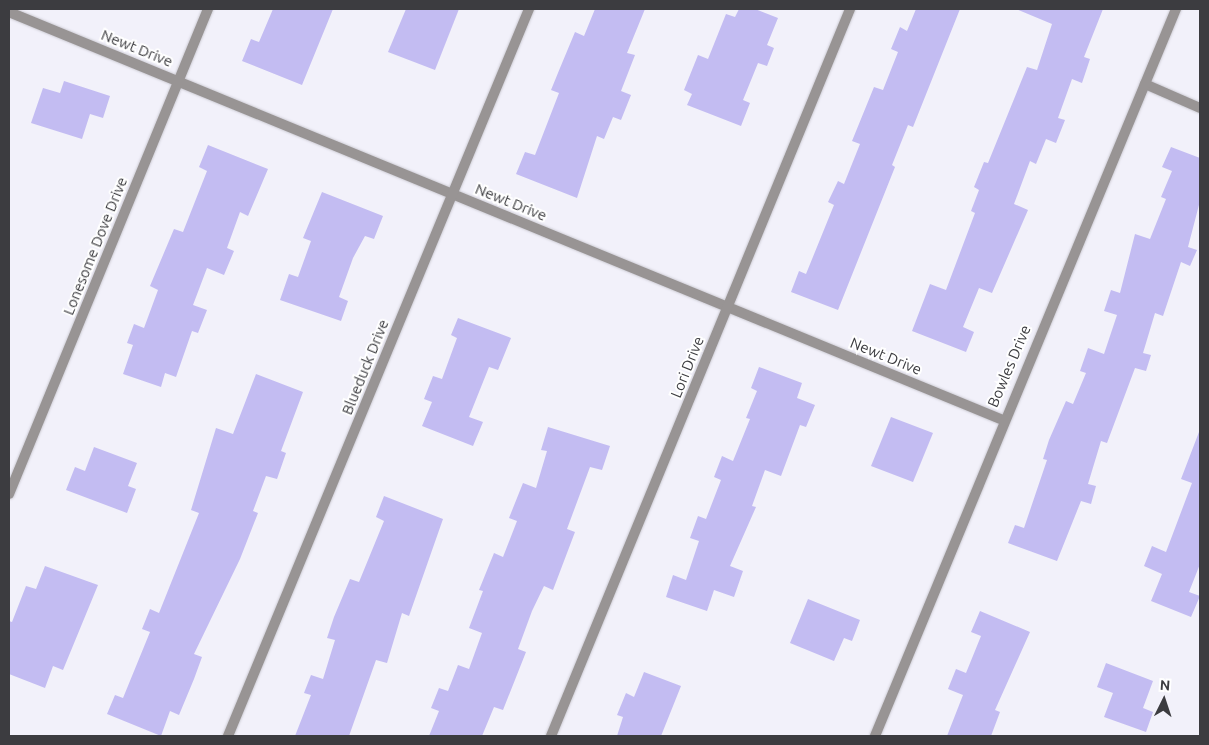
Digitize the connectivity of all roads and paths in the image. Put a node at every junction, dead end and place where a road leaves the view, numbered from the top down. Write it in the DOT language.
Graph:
graph roads {
  1 [pos="208,9"];
  2 [pos="529,9"];
  3 [pos="850,9"];
  4 [pos="1176,9"];
  5 [pos="9,12"];
  6 [pos="178,82"];
  7 [pos="1145,84"];
  8 [pos="1200,108"];
  9 [pos="452,194"];
  10 [pos="727,307"];
  11 [pos="1003,420"];
  12 [pos="9,494"];
  13 [pos="228,736"];
  14 [pos="551,736"];
  15 [pos="875,736"];
  1 -- 6 [label="street, Lonesome Dove Drive"];
  2 -- 9 [label="street, Blueduck Drive"];
  3 -- 10 [label="street, Lori Drive"];
  4 -- 7 [label="street, Bowles Drive"];
  5 -- 6 [label="street, Newt Drive"];
  6 -- 9 [label="street, Newt Drive"];
  6 -- 12 [label="street, Lonesome Dove Drive"];
  7 -- 8 [label="street"];
  7 -- 11 [label="street, Bowles Drive"];
  9 -- 10 [label="street, Newt Drive"];
  9 -- 13 [label="street, Blueduck Drive"];
  10 -- 11 [label="street, Newt Drive"];
  10 -- 14 [label="street, Lori Drive"];
  11 -- 15 [label="street, Bowles Drive"];
}
